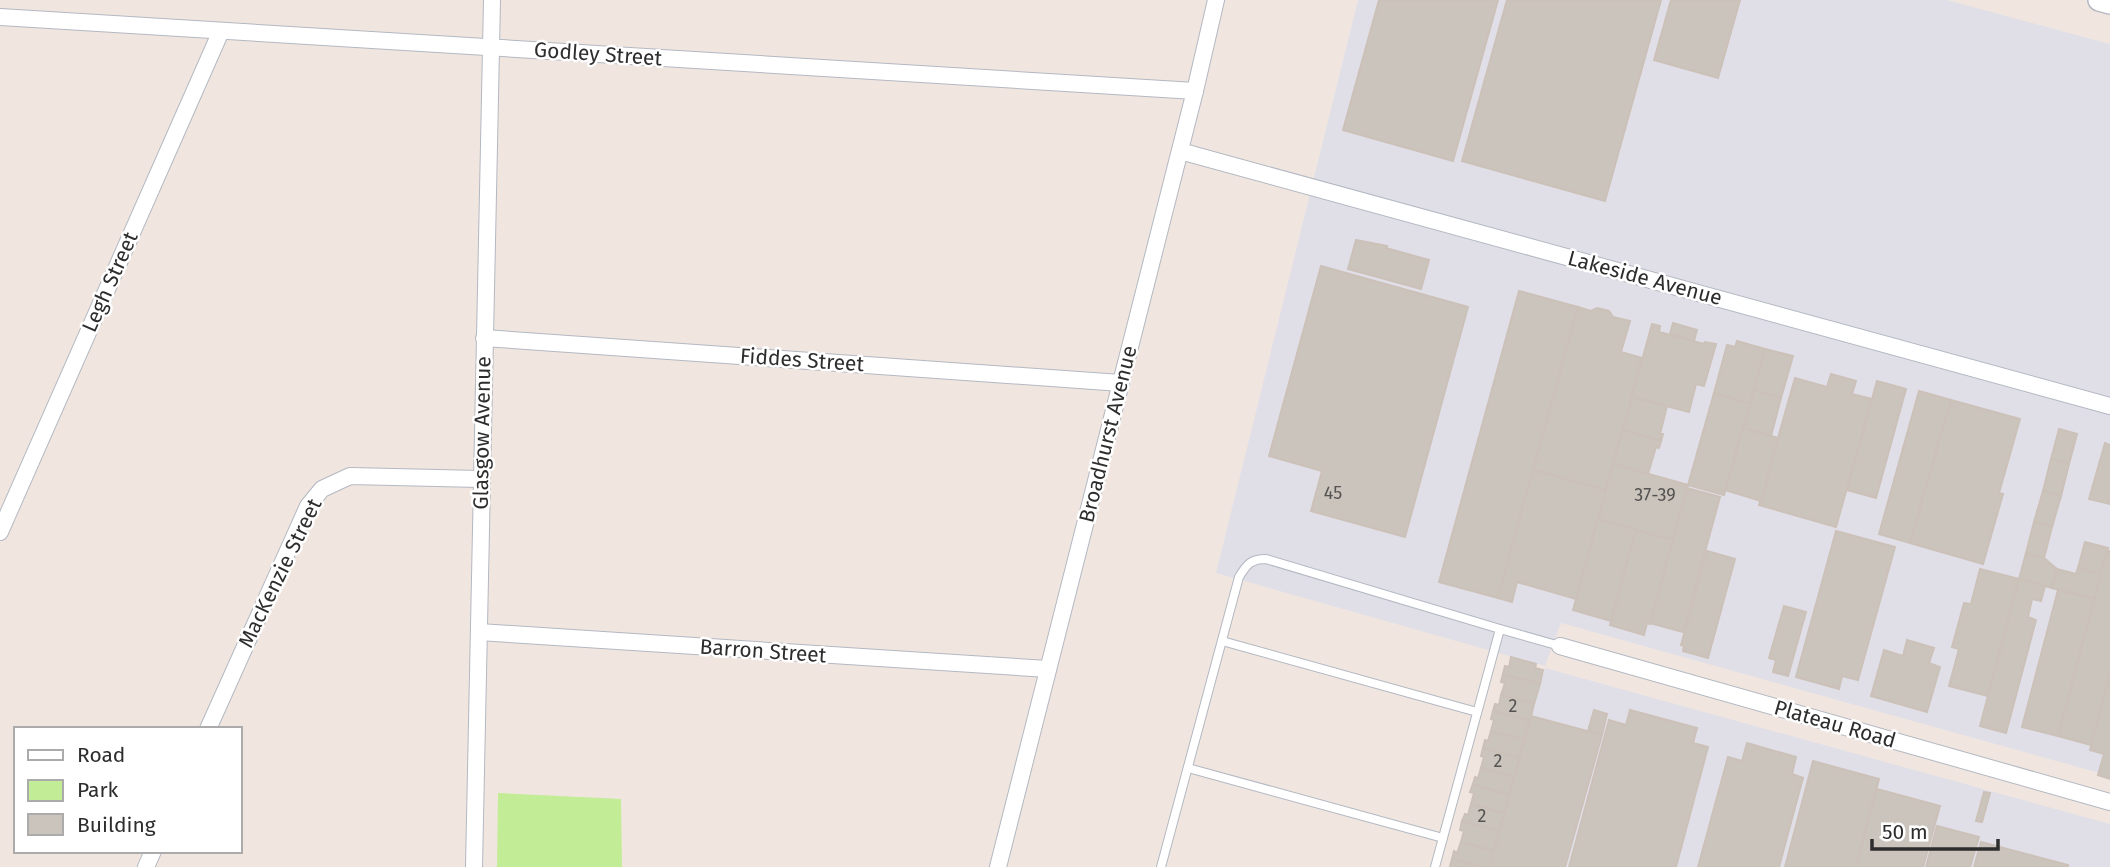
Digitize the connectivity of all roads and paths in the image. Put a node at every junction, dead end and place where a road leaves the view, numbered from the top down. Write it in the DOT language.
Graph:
graph roads {
  1 [pos="492,0"];
  2 [pos="1216,0"];
  3 [pos="2099,0"];
  4 [pos="2110,3"];
  5 [pos="0,17"];
  6 [pos="221,32"];
  7 [pos="490,47"];
  8 [pos="1195,91"];
  9 [pos="1180,150"];
  10 [pos="484,338"];
  11 [pos="1121,383"];
  12 [pos="2110,406"];
  13 [pos="480,479"];
  14 [pos="0,532"];
  15 [pos="1500,629"];
  16 [pos="479,632"];
  17 [pos="1222,641"];
  18 [pos="1560,646"];
  19 [pos="1048,669"];
  20 [pos="1477,712"];
  21 [pos="209,727"];
  22 [pos="1188,768"];
  23 [pos="2110,802"];
  24 [pos="1443,838"];
  25 [pos="474,867"];
  26 [pos="998,867"];
  27 [pos="1161,867"];
  28 [pos="1434,867"];
  1 -- 7 [label="street, Glasgow Avenue"];
  2 -- 8 [label="street, Broadhurst Avenue"];
  3 -- 4 [label="street"];
  5 -- 6 [label="street, Godley Street"];
  6 -- 7 [label="street, Godley Street"];
  6 -- 14 [label="street, Legh Street"];
  7 -- 8 [label="street, Godley Street"];
  7 -- 10 [label="street, Glasgow Avenue"];
  8 -- 9 [label="street, Broadhurst Avenue"];
  9 -- 11 [label="street, Broadhurst Avenue"];
  9 -- 12 [label="street, Lakeside Avenue"];
  10 -- 11 [label="street, Fiddes Street"];
  10 -- 13 [label="street, Glasgow Avenue"];
  11 -- 19 [label="street, Broadhurst Avenue"];
  13 -- 16 [label="street, Glasgow Avenue"];
  13 -- 21 [label="street, MacKenzie Street"];
  15 -- 17 [label="lane"];
  15 -- 18 [label="lane"];
  15 -- 20 [label="lane"];
  16 -- 19 [label="street, Barron Street"];
  16 -- 25 [label="street, Glasgow Avenue"];
  17 -- 20 [label="lane"];
  17 -- 22 [label="lane"];
  18 -- 23 [label="street, Plateau Road"];
  19 -- 26 [label="street, Broadhurst Avenue"];
  20 -- 24 [label="lane"];
  22 -- 24 [label="lane"];
  22 -- 27 [label="lane"];
  24 -- 28 [label="lane"];
}
